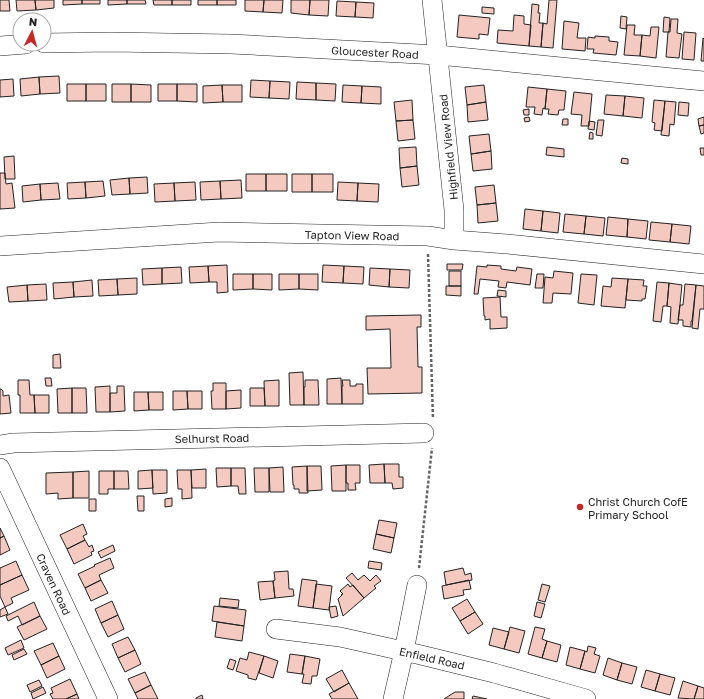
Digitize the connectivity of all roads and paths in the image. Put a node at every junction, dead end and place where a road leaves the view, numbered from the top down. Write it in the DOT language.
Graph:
graph roads {
  1 [pos="432,0"];
  2 [pos="52,44"];
  3 [pos="12,45"];
  4 [pos="0,46"];
  5 [pos="438,55"];
  6 [pos="704,81"];
  7 [pos="428,236"];
  8 [pos="454,240"];
  9 [pos="0,246"];
  10 [pos="704,264"];
  11 [pos="428,435"];
  12 [pos="0,445"];
  13 [pos="0,468"];
  14 [pos="418,585"];
  15 [pos="276,630"];
  16 [pos="404,651"];
  17 [pos="108,699"];
  18 [pos="393,699"];
  19 [pos="586,699"];
  1 -- 5 [label="street, Highfield View Road"];
  2 -- 5 [label="street, Gloucester Road"];
  3 -- 4 [label="street"];
  5 -- 6 [label="street, Gloucester Road"];
  5 -- 8 [label="street, Highfield View Road"];
  7 -- 8 [label="street, Tapton View Road"];
  7 -- 9 [label="street, Tapton View Road"];
  7 -- 11 [label="path"];
  8 -- 10 [label="street, Tapton View Road"];
  11 -- 12 [label="street, Selhurst Road"];
  11 -- 14 [label="path"];
  13 -- 17 [label="street, Craven Road"];
  14 -- 16 [label="street"];
  15 -- 16 [label="street, Enfield Road"];
  16 -- 18 [label="street"];
  16 -- 19 [label="street, Enfield Road"];
}
